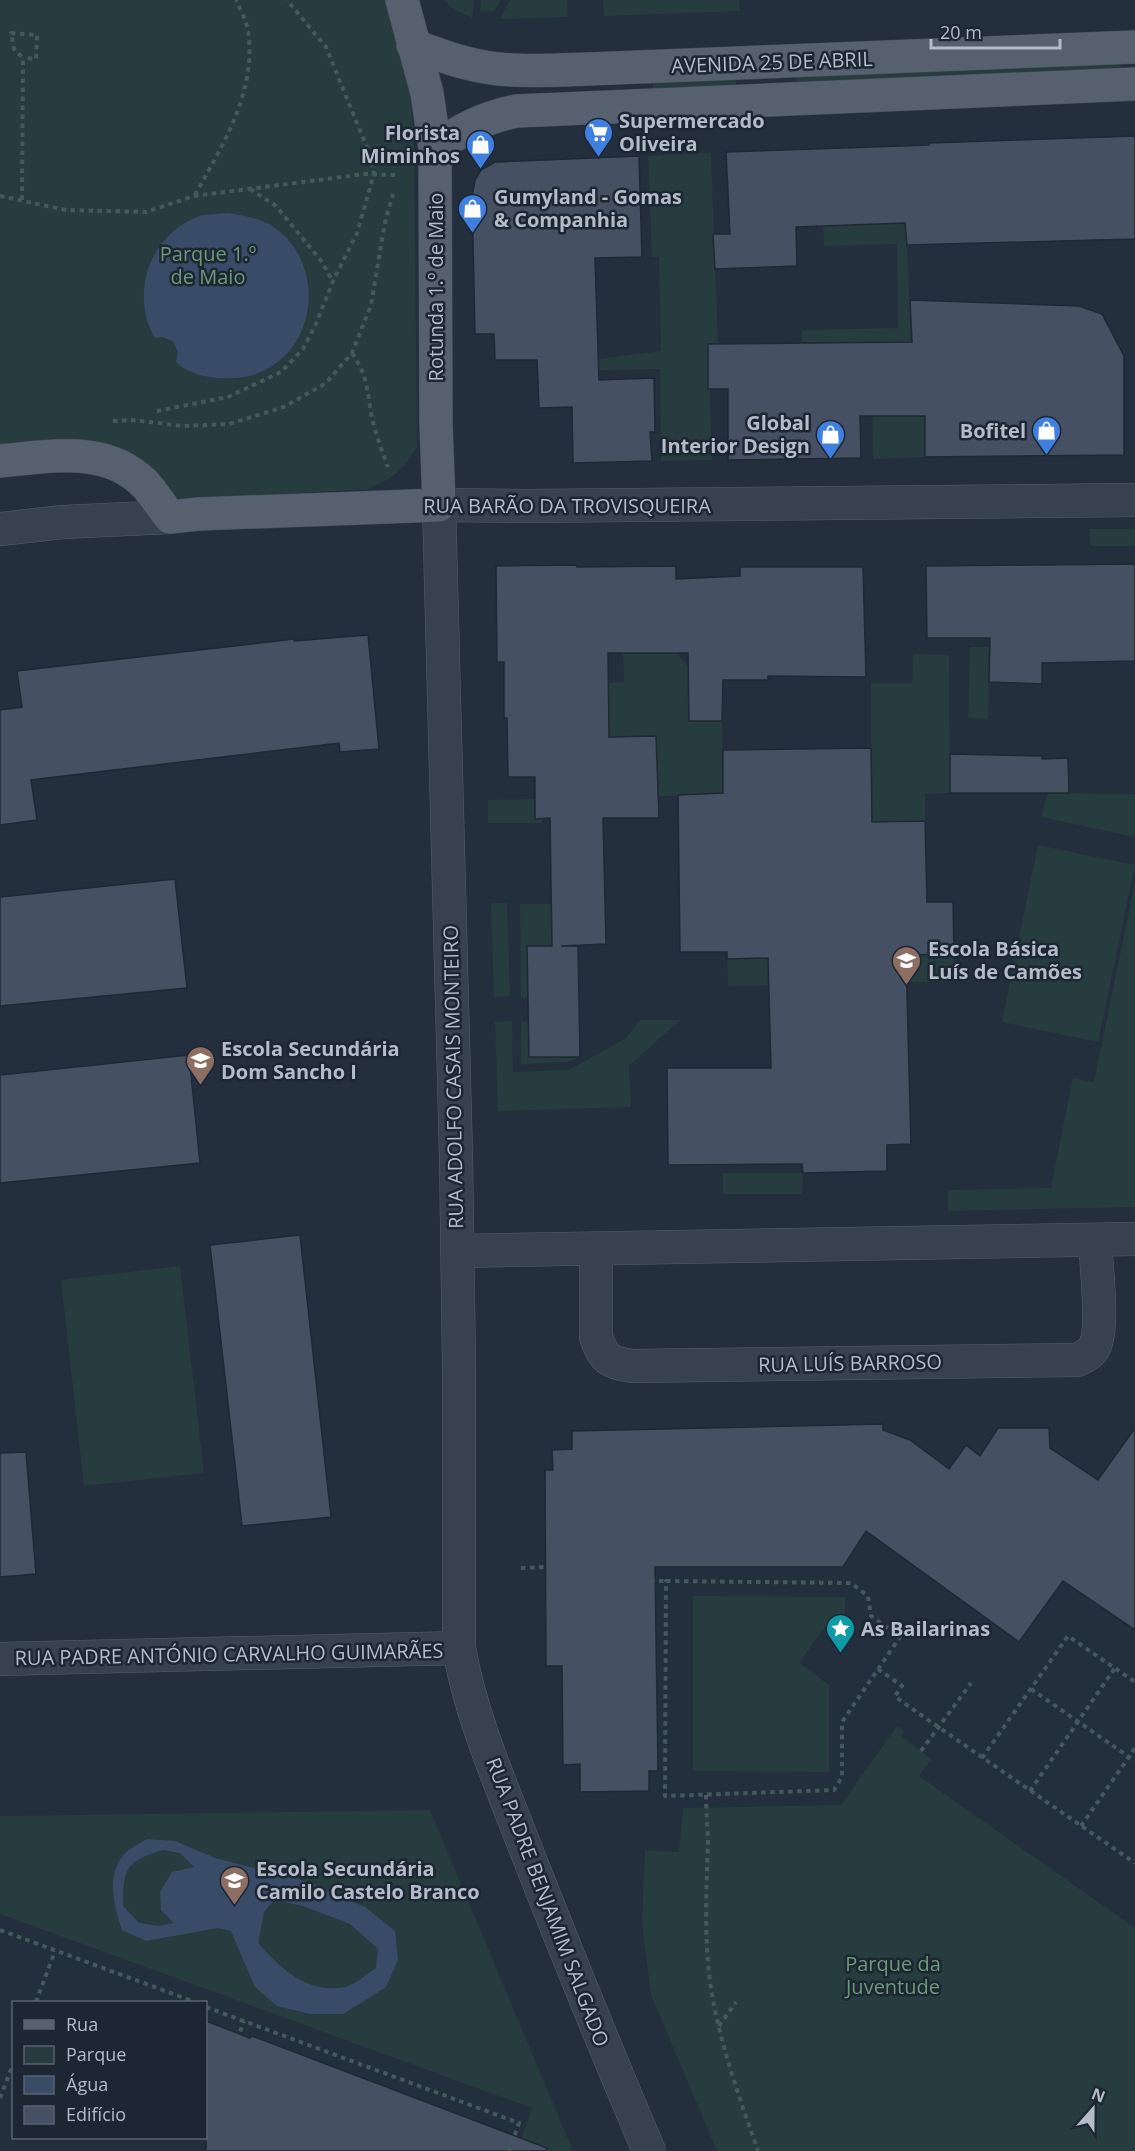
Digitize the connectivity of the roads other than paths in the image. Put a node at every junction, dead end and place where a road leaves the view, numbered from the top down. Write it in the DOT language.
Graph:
graph roads {
  1 [pos="402,0"];
  2 [pos="413,45"];
  3 [pos="1135,47"];
  4 [pos="755,62"];
  5 [pos="588,69"];
  6 [pos="1135,84"];
  7 [pos="756,100"];
  8 [pos="591,106"];
  9 [pos="435,148"];
  10 [pos="0,461"];
  11 [pos="1135,500"];
  12 [pos="439,505"];
  13 [pos="170,517"];
  14 [pos="0,529"];
  15 [pos="1135,1239"];
  16 [pos="1095,1241"];
  17 [pos="596,1250"];
  18 [pos="457,1251"];
  19 [pos="459,1648"];
  20 [pos="0,1659"];
  21 [pos="649,2151"];
  1 -- 2 [label="main road, Rotunda 1.º de Maio"];
  2 -- 5 [label="main road, AVENIDA 25 DE ABRIL"];
  2 -- 9 [label="main road, Rotunda 1.º de Maio"];
  3 -- 4 [label="main road, AVENIDA 25 DE ABRIL"];
  4 -- 5 [label="main road, AVENIDA 25 DE ABRIL"];
  4 -- 7 [label="main road"];
  5 -- 8 [label="main road"];
  6 -- 7 [label="main road, AVENIDA 25 DE ABRIL"];
  7 -- 8 [label="main road, AVENIDA 25 DE ABRIL"];
  8 -- 9 [label="main road, AVENIDA 25 DE ABRIL"];
  9 -- 12 [label="main road, Rotunda 1.º de Maio"];
  10 -- 13 [label="main road"];
  11 -- 12 [label="street, RUA BARÃO DA TROVISQUEIRA"];
  12 -- 13 [label="main road, RUA BARÃO DA TROVISQUEIRA"];
  12 -- 18 [label="street, RUA ADOLFO CASAIS MONTEIRO"];
  13 -- 14 [label="street, RUA BARÃO DA TROVISQUEIRA"];
  15 -- 16 [label="street"];
  16 -- 17 [label="street"];
  16 -- 17 [label="street, RUA LUÍS BARROSO"];
  17 -- 18 [label="street"];
  18 -- 19 [label="street, RUA ADOLFO CASAIS MONTEIRO"];
  19 -- 20 [label="street, RUA PADRE ANTÓNIO CARVALHO GUIMARÃES"];
  19 -- 21 [label="street, RUA PADRE BENJAMIM SALGADO"];
}
